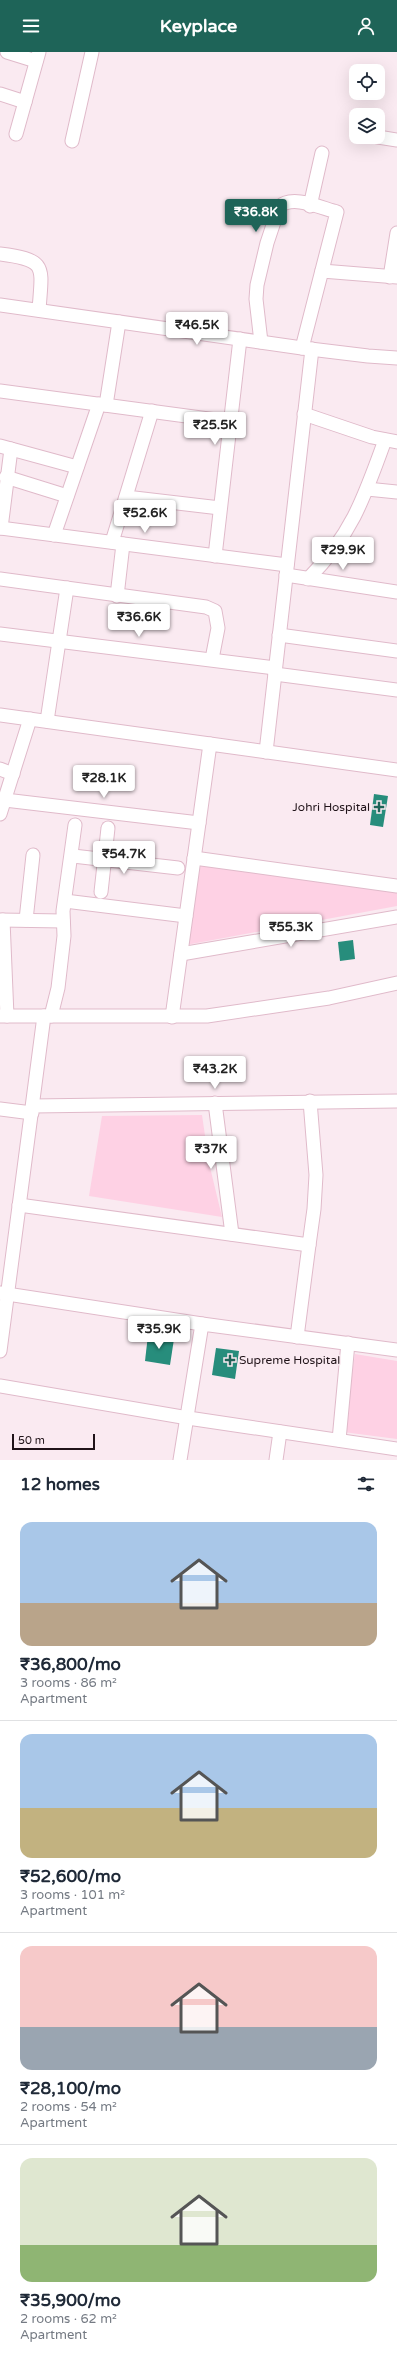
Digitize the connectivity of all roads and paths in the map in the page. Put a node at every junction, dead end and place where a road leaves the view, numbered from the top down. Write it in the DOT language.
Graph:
graph roads {
  1 [pos="7,52"];
  2 [pos="92,52"];
  3 [pos="37,57"];
  4 [pos="0,94"];
  5 [pos="25,102"];
  6 [pos="16,134"];
  7 [pos="385,138"];
  8 [pos="397,140"];
  9 [pos="72,141"];
  10 [pos="322,153"];
  11 [pos="310,206"];
  12 [pos="397,233"];
  13 [pos="0,254"];
  14 [pos="322,272"];
  15 [pos="394,277"];
  16 [pos="0,305"];
  17 [pos="39,310"];
  18 [pos="118,322"];
  19 [pos="240,339"];
  20 [pos="260,342"];
  21 [pos="307,348"];
  22 [pos="397,358"];
  23 [pos="0,391"];
  24 [pos="103,405"];
  25 [pos="152,411"];
  26 [pos="304,414"];
  27 [pos="230,422"];
  28 [pos="391,441"];
  29 [pos="5,448"];
  30 [pos="77,467"];
  31 [pos="6,477"];
  32 [pos="367,488"];
  33 [pos="397,492"];
  34 [pos="67,496"];
  35 [pos="126,497"];
  36 [pos="220,508"];
  37 [pos="0,528"];
  38 [pos="54,535"];
  39 [pos="118,543"];
  40 [pos="214,556"];
  41 [pos="286,570"];
  42 [pos="0,579"];
  43 [pos="308,579"];
  44 [pos="67,588"];
  45 [pos="397,592"];
  46 [pos="117,596"];
  47 [pos="0,634"];
  48 [pos="279,635"];
  49 [pos="59,641"];
  50 [pos="397,652"];
  51 [pos="212,659"];
  52 [pos="275,671"];
  53 [pos="397,690"];
  54 [pos="0,715"];
  55 [pos="30,719"];
  56 [pos="47,721"];
  57 [pos="210,744"];
  58 [pos="266,752"];
  59 [pos="0,769"];
  60 [pos="397,770"];
  61 [pos="13,774"];
  62 [pos="5,800"];
  63 [pos="0,814"];
  64 [pos="199,823"];
  65 [pos="75,825"];
  66 [pos="108,828"];
  67 [pos="33,855"];
  68 [pos="72,856"];
  69 [pos="194,858"];
  70 [pos="104,860"];
  71 [pos="178,868"];
  72 [pos="397,886"];
  73 [pos="101,892"];
  74 [pos="64,901"];
  75 [pos="186,916"];
  76 [pos="397,917"];
  77 [pos="2,920"];
  78 [pos="26,920"];
  79 [pos="63,922"];
  80 [pos="181,954"];
  81 [pos="397,984"];
  82 [pos="3,1016"];
  83 [pos="48,1016"];
  84 [pos="172,1017"];
  85 [pos="310,1101"];
  86 [pos="397,1101"];
  87 [pos="215,1103"];
  88 [pos="0,1109"];
  89 [pos="32,1110"];
  90 [pos="19,1205"];
  91 [pos="232,1234"];
  92 [pos="309,1245"];
  93 [pos="4,1293"];
  94 [pos="202,1324"];
  95 [pos="297,1336"];
  96 [pos="348,1344"];
  97 [pos="397,1350"];
  98 [pos="0,1351"];
  99 [pos="0,1386"];
  100 [pos="188,1418"];
  101 [pos="280,1432"];
  102 [pos="339,1440"];
  103 [pos="397,1449"];
  104 [pos="180,1460"];
  105 [pos="276,1460"];
  1 -- 3 [label="street"];
  2 -- 9 [label="street"];
  3 -- 5 [label="street"];
  4 -- 5 [label="street"];
  5 -- 6 [label="street"];
  7 -- 8 [label="street"];
  10 -- 11 [label="street"];
  11 -- 14 [label="street"];
  11 -- 20 [label="street"];
  12 -- 15 [label="street"];
  13 -- 17 [label="street"];
  14 -- 15 [label="street"];
  14 -- 21 [label="street"];
  16 -- 17 [label="street"];
  17 -- 18 [label="street"];
  18 -- 19 [label="street"];
  18 -- 24 [label="street"];
  19 -- 20 [label="street"];
  19 -- 27 [label="street"];
  20 -- 21 [label="street"];
  21 -- 22 [label="street"];
  21 -- 26 [label="street"];
  23 -- 24 [label="street"];
  24 -- 25 [label="street"];
  24 -- 30 [label="street"];
  25 -- 27 [label="street"];
  25 -- 35 [label="street"];
  26 -- 28 [label="street"];
  26 -- 41 [label="street"];
  27 -- 36 [label="street"];
  28 -- 32 [label="street"];
  29 -- 30 [label="street"];
  29 -- 31 [label="street"];
  30 -- 34 [label="street"];
  31 -- 34 [label="street"];
  31 -- 37 [label="street"];
  32 -- 33 [label="street"];
  32 -- 43 [label="street"];
  34 -- 38 [label="street"];
  35 -- 36 [label="street"];
  35 -- 39 [label="street"];
  36 -- 40 [label="street"];
  37 -- 38 [label="street"];
  38 -- 39 [label="street"];
  39 -- 40 [label="street"];
  39 -- 46 [label="street"];
  40 -- 41 [label="street"];
  41 -- 43 [label="street"];
  41 -- 48 [label="street"];
  42 -- 44 [label="street"];
  43 -- 45 [label="street"];
  44 -- 46 [label="street"];
  44 -- 49 [label="street"];
  46 -- 51 [label="street"];
  47 -- 49 [label="street"];
  48 -- 50 [label="street"];
  48 -- 52 [label="street"];
  49 -- 51 [label="street"];
  49 -- 56 [label="street"];
  51 -- 52 [label="street"];
  52 -- 53 [label="street"];
  52 -- 58 [label="street"];
  54 -- 55 [label="street"];
  55 -- 56 [label="street"];
  55 -- 61 [label="street"];
  56 -- 57 [label="street"];
  57 -- 58 [label="street"];
  57 -- 64 [label="street"];
  58 -- 60 [label="street"];
  59 -- 61 [label="street"];
  61 -- 62 [label="street"];
  62 -- 63 [label="street"];
  62 -- 64 [label="street"];
  64 -- 69 [label="street"];
  65 -- 68 [label="street"];
  66 -- 70 [label="street"];
  67 -- 78 [label="street"];
  68 -- 70 [label="street"];
  68 -- 74 [label="street"];
  69 -- 72 [label="street"];
  69 -- 75 [label="street"];
  70 -- 71 [label="street"];
  70 -- 73 [label="street"];
  74 -- 75 [label="street"];
  74 -- 79 [label="street"];
  75 -- 80 [label="street"];
  76 -- 80 [label="street"];
  77 -- 78 [label="street"];
  77 -- 82 [label="street"];
  78 -- 79 [label="street"];
  79 -- 83 [label="street"];
  80 -- 84 [label="street"];
  81 -- 84 [label="street"];
  82 -- 83 [label="street"];
  83 -- 84 [label="street"];
  83 -- 89 [label="street"];
  85 -- 86 [label="street"];
  85 -- 87 [label="street"];
  85 -- 92 [label="street"];
  87 -- 89 [label="street"];
  87 -- 91 [label="street"];
  88 -- 89 [label="street"];
  89 -- 90 [label="street"];
  90 -- 91 [label="street"];
  90 -- 93 [label="street"];
  91 -- 92 [label="street"];
  92 -- 95 [label="street"];
  93 -- 94 [label="street"];
  93 -- 98 [label="street"];
  94 -- 95 [label="street"];
  94 -- 100 [label="street"];
  95 -- 96 [label="street"];
  96 -- 97 [label="street"];
  96 -- 102 [label="street"];
  99 -- 100 [label="street"];
  100 -- 101 [label="street"];
  100 -- 104 [label="street"];
  101 -- 102 [label="street"];
  101 -- 105 [label="street"];
  102 -- 103 [label="street"];
}
